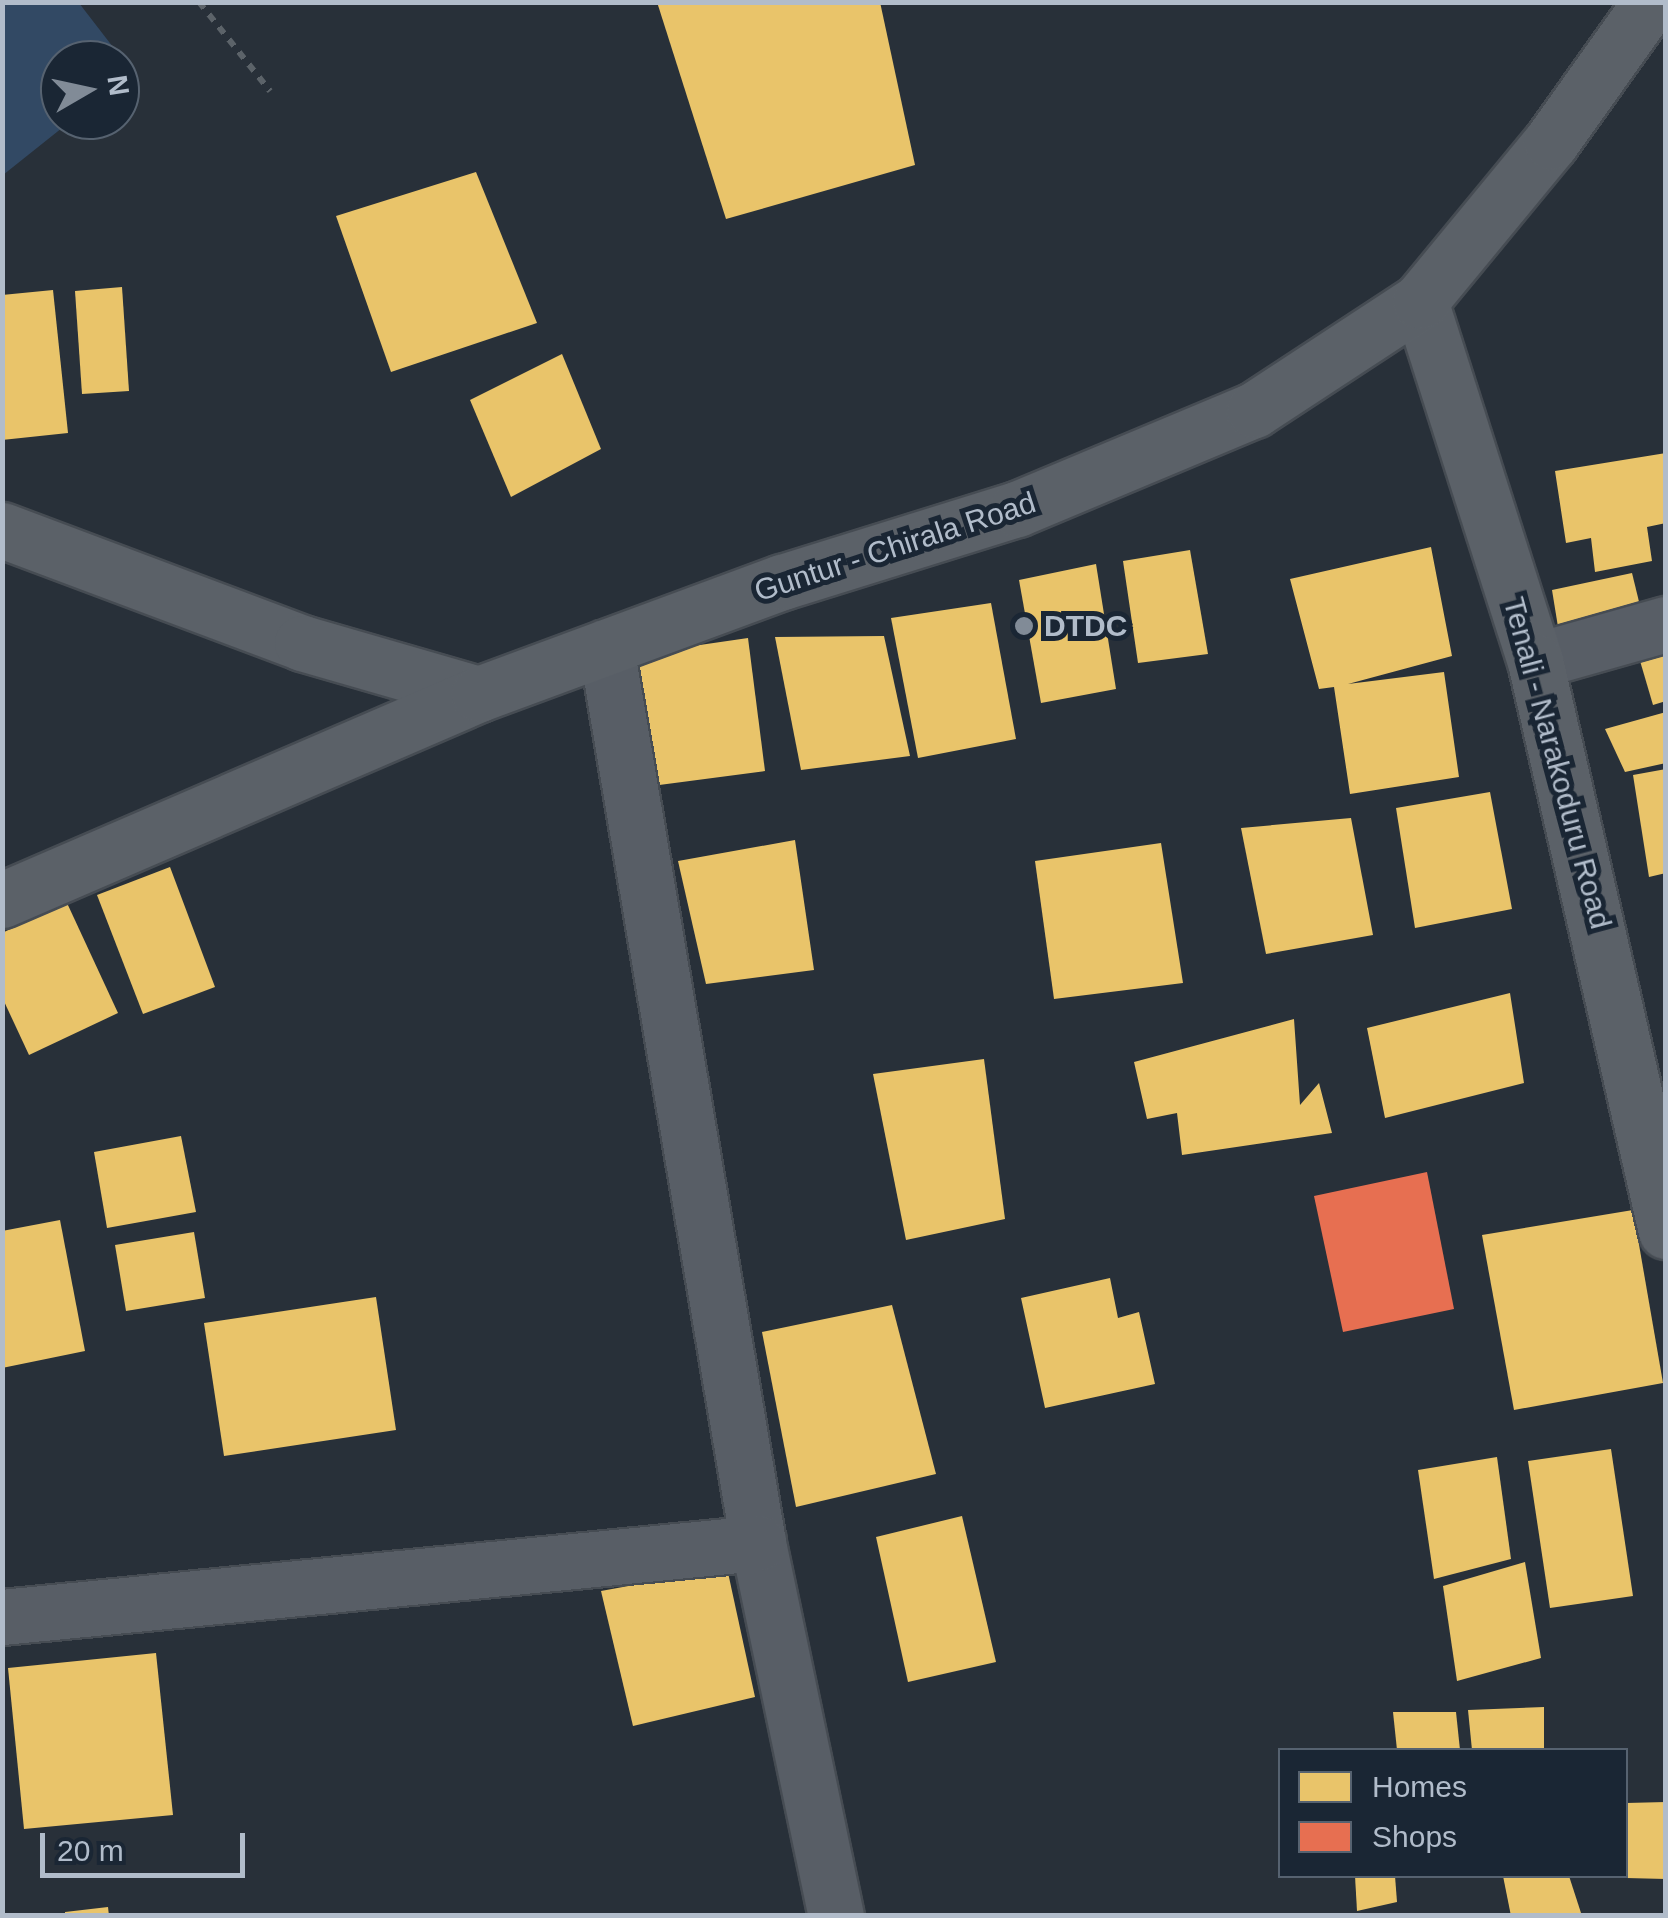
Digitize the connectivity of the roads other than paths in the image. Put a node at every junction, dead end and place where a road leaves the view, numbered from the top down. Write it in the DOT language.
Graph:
graph roads {
  1 [pos="1651,2"];
  2 [pos="1420,302"];
  3 [pos="2,530"];
  4 [pos="1666,624"];
  5 [pos="606,647"];
  6 [pos="1535,662"];
  7 [pos="478,694"];
  8 [pos="2,900"];
  9 [pos="1666,1232"];
  10 [pos="758,1543"];
  11 [pos="2,1617"];
  12 [pos="836,1916"];
  1 -- 2 [label="main road, Guntur - Chirala Road"];
  2 -- 5 [label="main road, Guntur - Chirala Road"];
  2 -- 6 [label="main road, Tenali - Narakoduru Road"];
  3 -- 7 [label="main road"];
  4 -- 6 [label="street"];
  5 -- 7 [label="main road, Guntur - Chirala Road"];
  5 -- 10 [label="street"];
  6 -- 9 [label="main road, Tenali - Narakoduru Road"];
  7 -- 8 [label="main road, Guntur - Chirala Road"];
  10 -- 11 [label="street"];
  10 -- 12 [label="street"];
}
